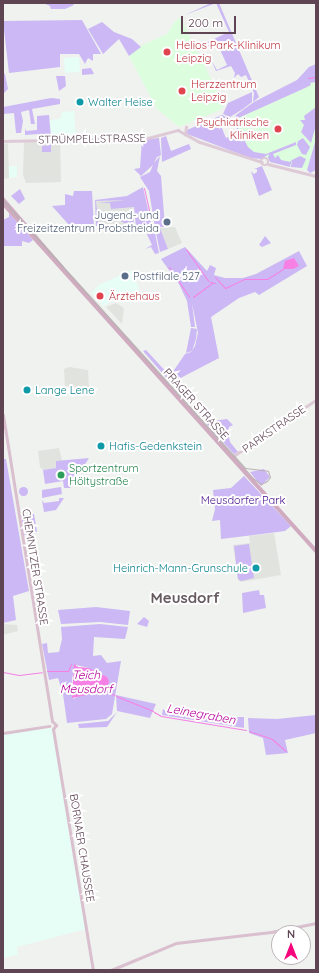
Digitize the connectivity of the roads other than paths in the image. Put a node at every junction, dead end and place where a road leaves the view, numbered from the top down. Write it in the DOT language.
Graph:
graph roads {
  1 [pos="186,127"];
  2 [pos="185,135"];
  3 [pos="4,141"];
  4 [pos="316,176"];
  5 [pos="3,199"];
  6 [pos="3,203"];
  7 [pos="63,270"];
  8 [pos="316,400"];
  9 [pos="3,415"];
  10 [pos="232,457"];
  11 [pos="316,552"];
  12 [pos="52,722"];
  13 [pos="49,726"];
  14 [pos="53,729"];
  15 [pos="3,733"];
  16 [pos="316,923"];
  17 [pos="93,970"];
  18 [pos="111,970"];
  1 -- 2 [label="street"];
  2 -- 3 [label="street, STRÜMPELLSTRASSE"];
  2 -- 4 [label="street"];
  5 -- 7 [label="main road, PRAGER STRASSE"];
  6 -- 7 [label="main road, PRAGER STRASSE"];
  7 -- 10 [label="main road, PRAGER STRASSE"];
  8 -- 10 [label="street, PARKSTRASSE"];
  9 -- 12 [label="main road, CHEMNITZER STRASSE"];
  10 -- 11 [label="main road, PRAGER STRASSE"];
  12 -- 13 [label="main road"];
  12 -- 14 [label="main road, CHEMNITZER STRASSE"];
  13 -- 14 [label="main road"];
  13 -- 15 [label="main road"];
  14 -- 17 [label="main road, BORNAER CHAUSSEE"];
  16 -- 18 [label="main road"];
}
